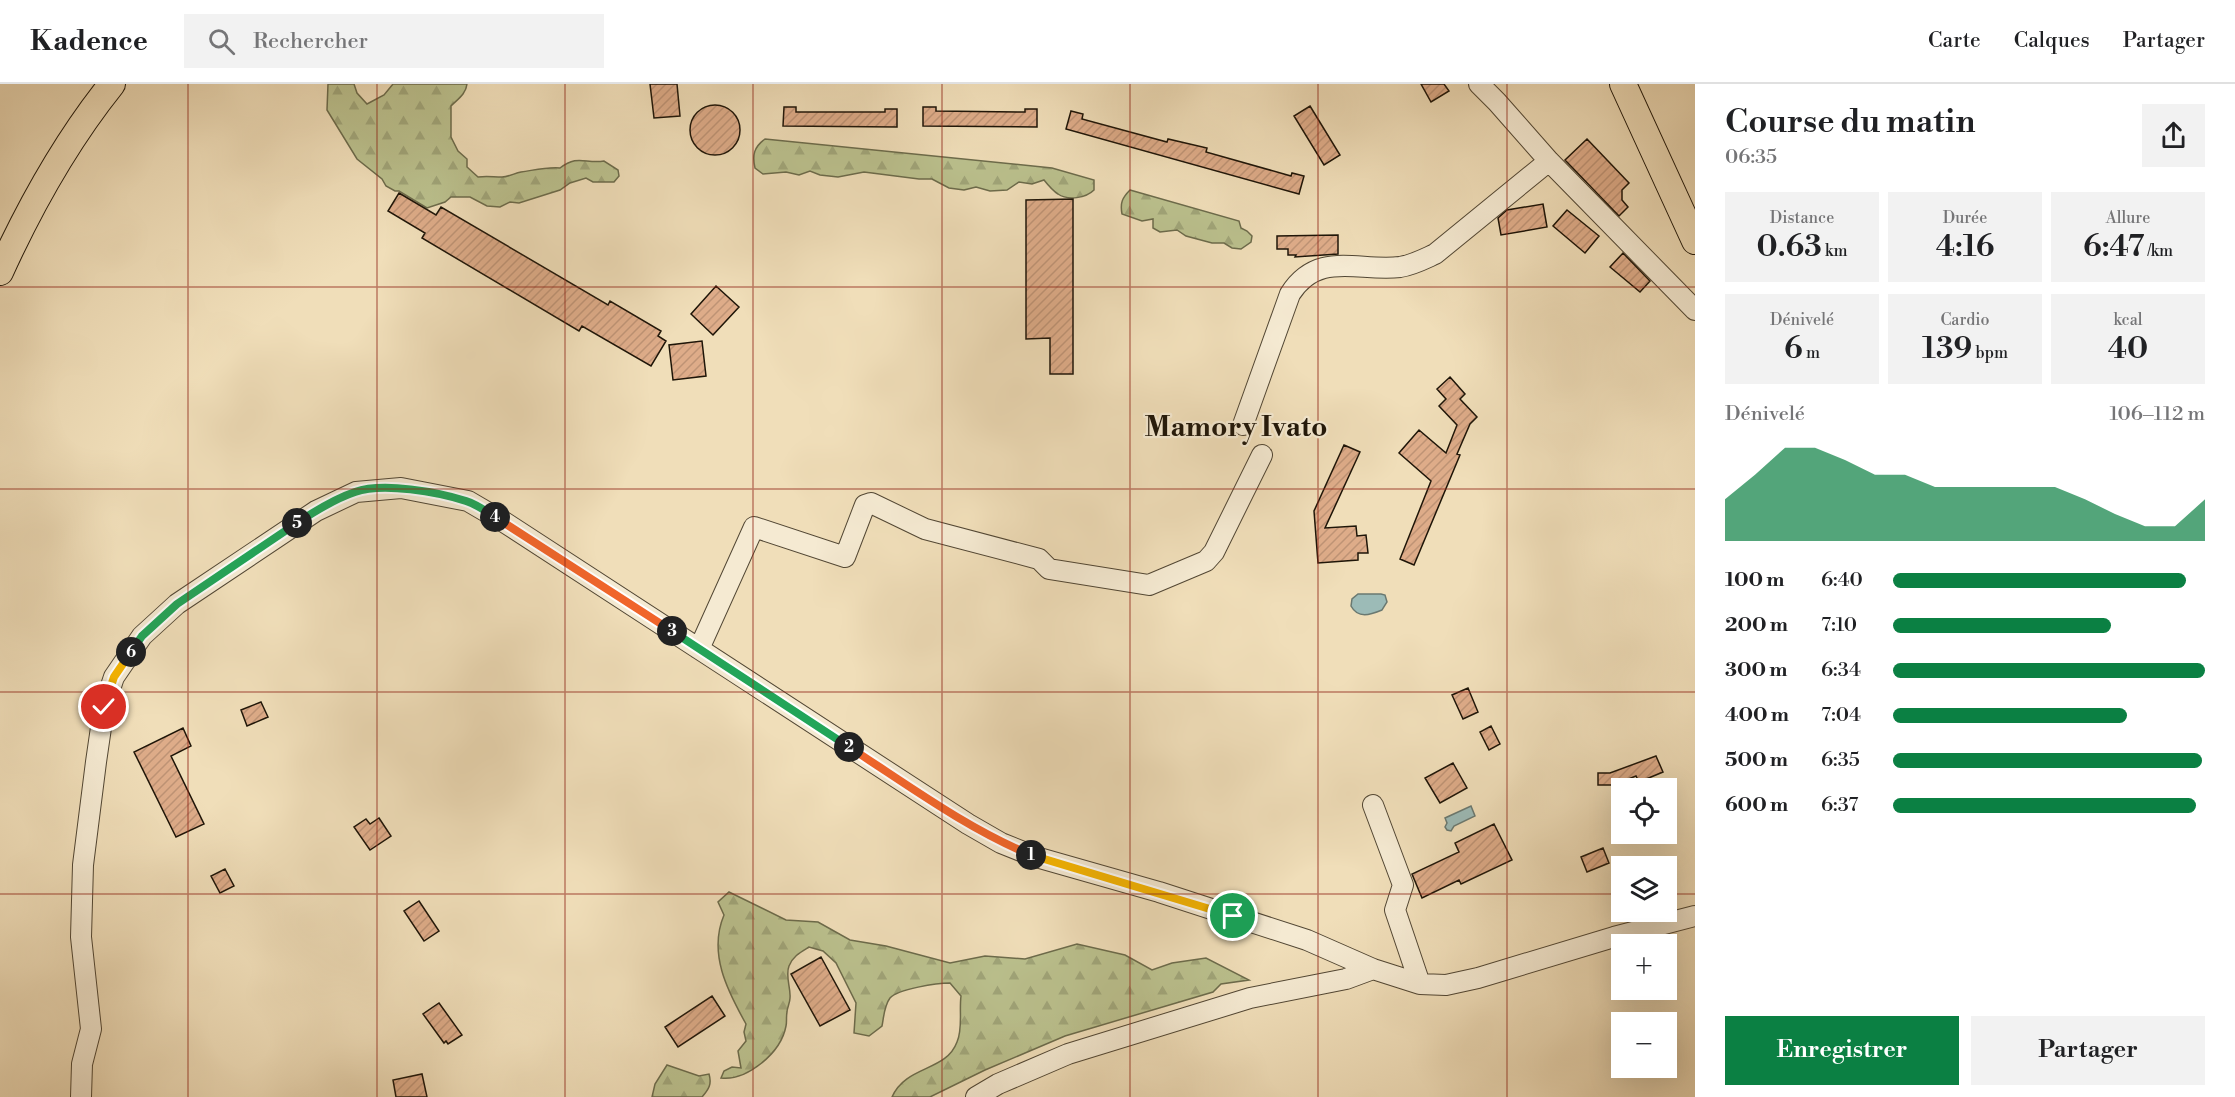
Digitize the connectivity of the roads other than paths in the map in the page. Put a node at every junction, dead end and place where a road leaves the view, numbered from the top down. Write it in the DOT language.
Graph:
graph roads {
  1 [pos="112,84"];
  2 [pos="1479,84"];
  3 [pos="1623,84"];
  4 [pos="1549,161"];
  5 [pos="1695,241"];
  6 [pos="0,272"];
  7 [pos="1695,310"];
  8 [pos="1243,425"];
  9 [pos="1262,455"];
  10 [pos="699,649"];
  11 [pos="1373,805"];
  12 [pos="1695,916"];
  13 [pos="1373,969"];
  14 [pos="1420,984"];
  15 [pos="81,1097"];
  16 [pos="976,1097"];
  1 -- 6 [label="main road"];
  2 -- 4 [label="street"];
  3 -- 5 [label="main road"];
  4 -- 7 [label="street"];
  4 -- 8 [label="street"];
  9 -- 10 [label="street"];
  10 -- 13 [label="street"];
  10 -- 15 [label="street"];
  11 -- 14 [label="street"];
  12 -- 14 [label="street"];
  13 -- 14 [label="street"];
  13 -- 16 [label="street"];
}
